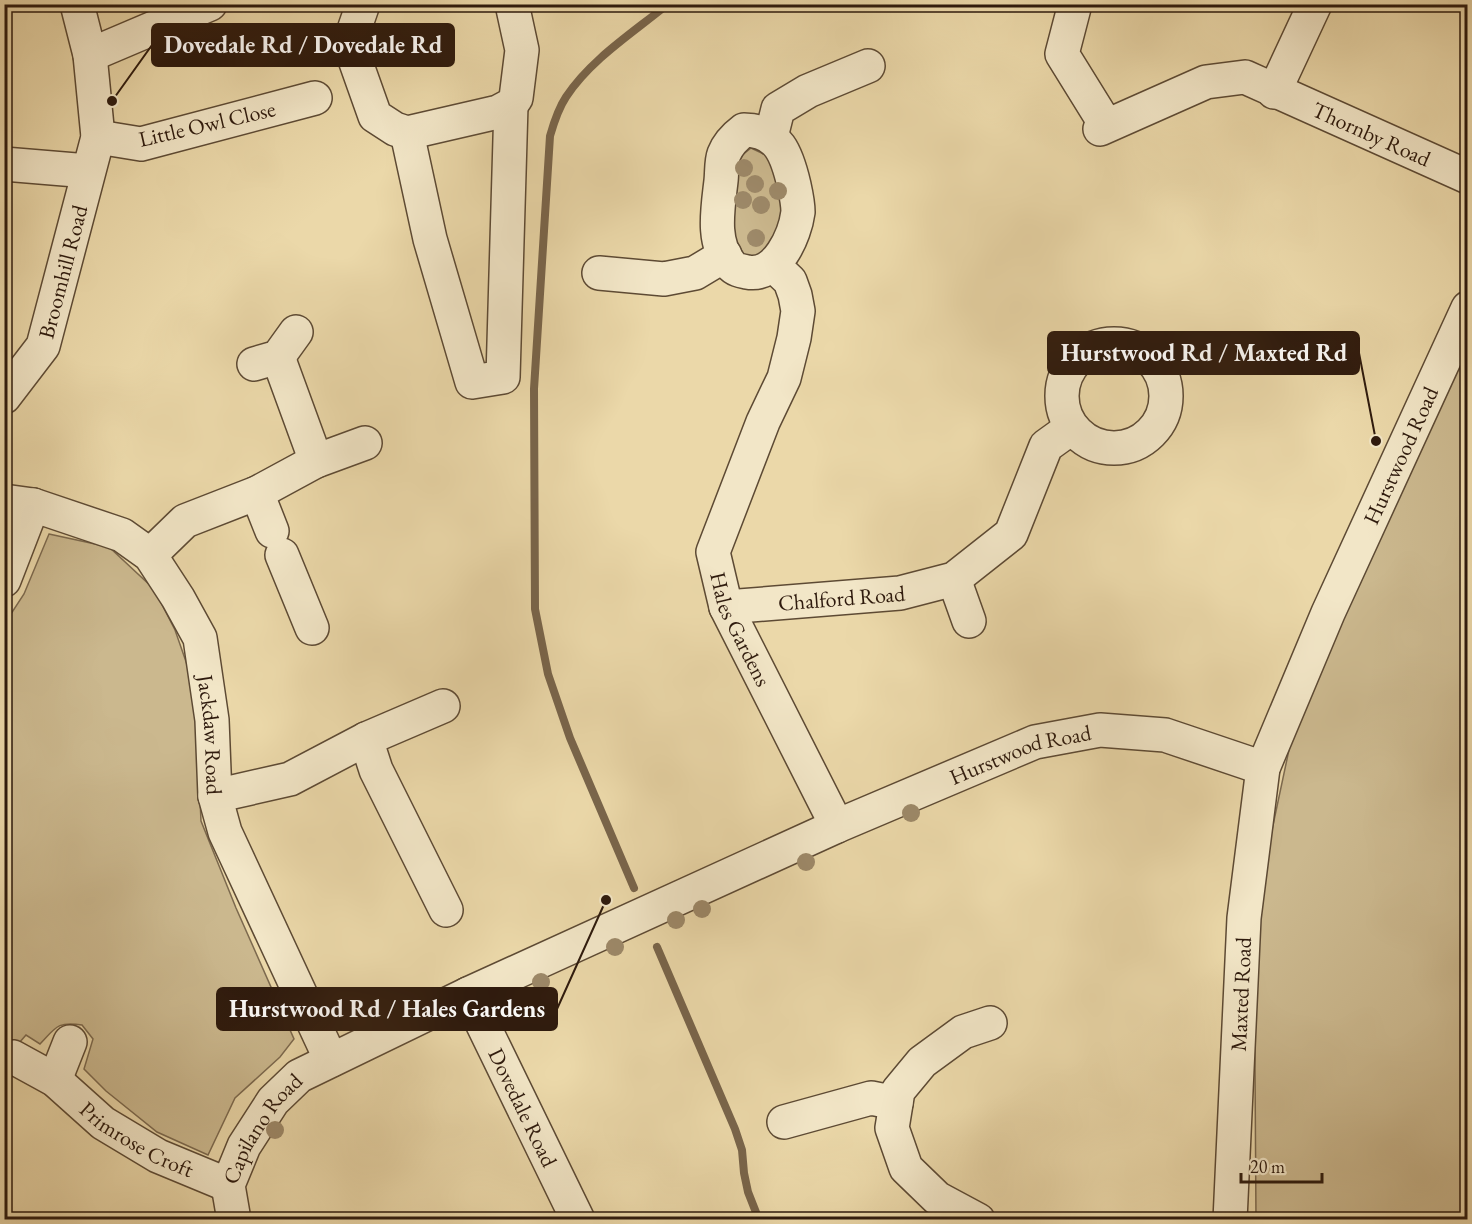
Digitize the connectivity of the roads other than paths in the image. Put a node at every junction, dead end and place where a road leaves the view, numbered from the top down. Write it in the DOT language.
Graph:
graph roads {
  1 [pos="77,4"];
  2 [pos="210,4"];
  3 [pos="363,4"];
  4 [pos="512,4"];
  5 [pos="1075,4"];
  6 [pos="1315,4"];
  7 [pos="90,55"];
  8 [pos="868,66"];
  9 [pos="1281,77"];
  10 [pos="315,98"];
  11 [pos="511,105"];
  12 [pos="407,133"];
  13 [pos="98,137"];
  14 [pos="771,137"];
  15 [pos="4,164"];
  16 [pos="88,171"];
  17 [pos="1467,177"];
  18 [pos="725,255"];
  19 [pos="773,265"];
  20 [pos="599,273"];
  21 [pos="1467,308"];
  22 [pos="278,358"];
  23 [pos="4,397"];
  24 [pos="1071,428"];
  25 [pos="365,443"];
  26 [pos="316,461"];
  27 [pos="257,494"];
  28 [pos="19,503"];
  29 [pos="150,555"];
  30 [pos="954,579"];
  31 [pos="4,580"];
  32 [pos="726,607"];
  33 [pos="969,621"];
  34 [pos="312,628"];
  35 [pos="443,706"];
  36 [pos="366,739"];
  37 [pos="1263,768"];
  38 [pos="215,796"];
  39 [pos="837,826"];
  40 [pos="446,910"];
  41 [pos="468,994"];
  42 [pos="974,1019"];
  43 [pos="70,1042"];
  44 [pos="13,1057"];
  45 [pos="332,1060"];
  46 [pos="55,1080"];
  47 [pos="896,1103"];
  48 [pos="784,1122"];
  49 [pos="228,1185"];
  50 [pos="234,1220"];
  51 [pos="578,1220"];
  52 [pos="978,1220"];
  53 [pos="1230,1220"];
  1 -- 7 [label="street"];
  2 -- 7 [label="street"];
  3 -- 12 [label="street"];
  4 -- 11 [label="street"];
  5 -- 9 [label="street, Thornby Road"];
  6 -- 9 [label="street"];
  7 -- 13 [label="street"];
  8 -- 14 [label="street"];
  9 -- 17 [label="street, Thornby Road"];
  10 -- 13 [label="street, Little Owl Close"];
  11 -- 12 [label="street"];
  11 -- 12 [label="street"];
  13 -- 16 [label="street, Broomhill Road"];
  14 -- 18 [label="street"];
  14 -- 19 [label="street"];
  15 -- 16 [label="street"];
  16 -- 23 [label="street, Broomhill Road"];
  18 -- 19 [label="street"];
  18 -- 20 [label="street"];
  19 -- 32 [label="street, Hales Gardens"];
  21 -- 37 [label="street, Hurstwood Road"];
  22 -- 26 [label="street"];
  24 -- 30 [label="street, Chalford Road"];
  25 -- 26 [label="street"];
  26 -- 27 [label="street"];
  27 -- 29 [label="street"];
  27 -- 34 [label="street"];
  28 -- 29 [label="street, Jackdaw Road"];
  28 -- 31 [label="street"];
  29 -- 38 [label="street, Jackdaw Road"];
  30 -- 32 [label="street, Chalford Road"];
  30 -- 33 [label="street"];
  32 -- 39 [label="street, Hales Gardens"];
  35 -- 36 [label="street"];
  36 -- 38 [label="street"];
  36 -- 40 [label="street"];
  37 -- 39 [label="street, Hurstwood Road"];
  37 -- 53 [label="street, Maxted Road"];
  38 -- 45 [label="street, Jackdaw Road"];
  39 -- 41 [label="street, Hurstwood Road"];
  41 -- 45 [label="street, Hurstwood Road"];
  41 -- 51 [label="street, Dovedale Road"];
  42 -- 47 [label="street"];
  43 -- 46 [label="street"];
  44 -- 46 [label="street, Primrose Croft"];
  45 -- 49 [label="street, Capilano Road"];
  46 -- 49 [label="street, Primrose Croft"];
  47 -- 48 [label="street"];
  47 -- 52 [label="street"];
  49 -- 50 [label="street, Capilano Road"];
}
